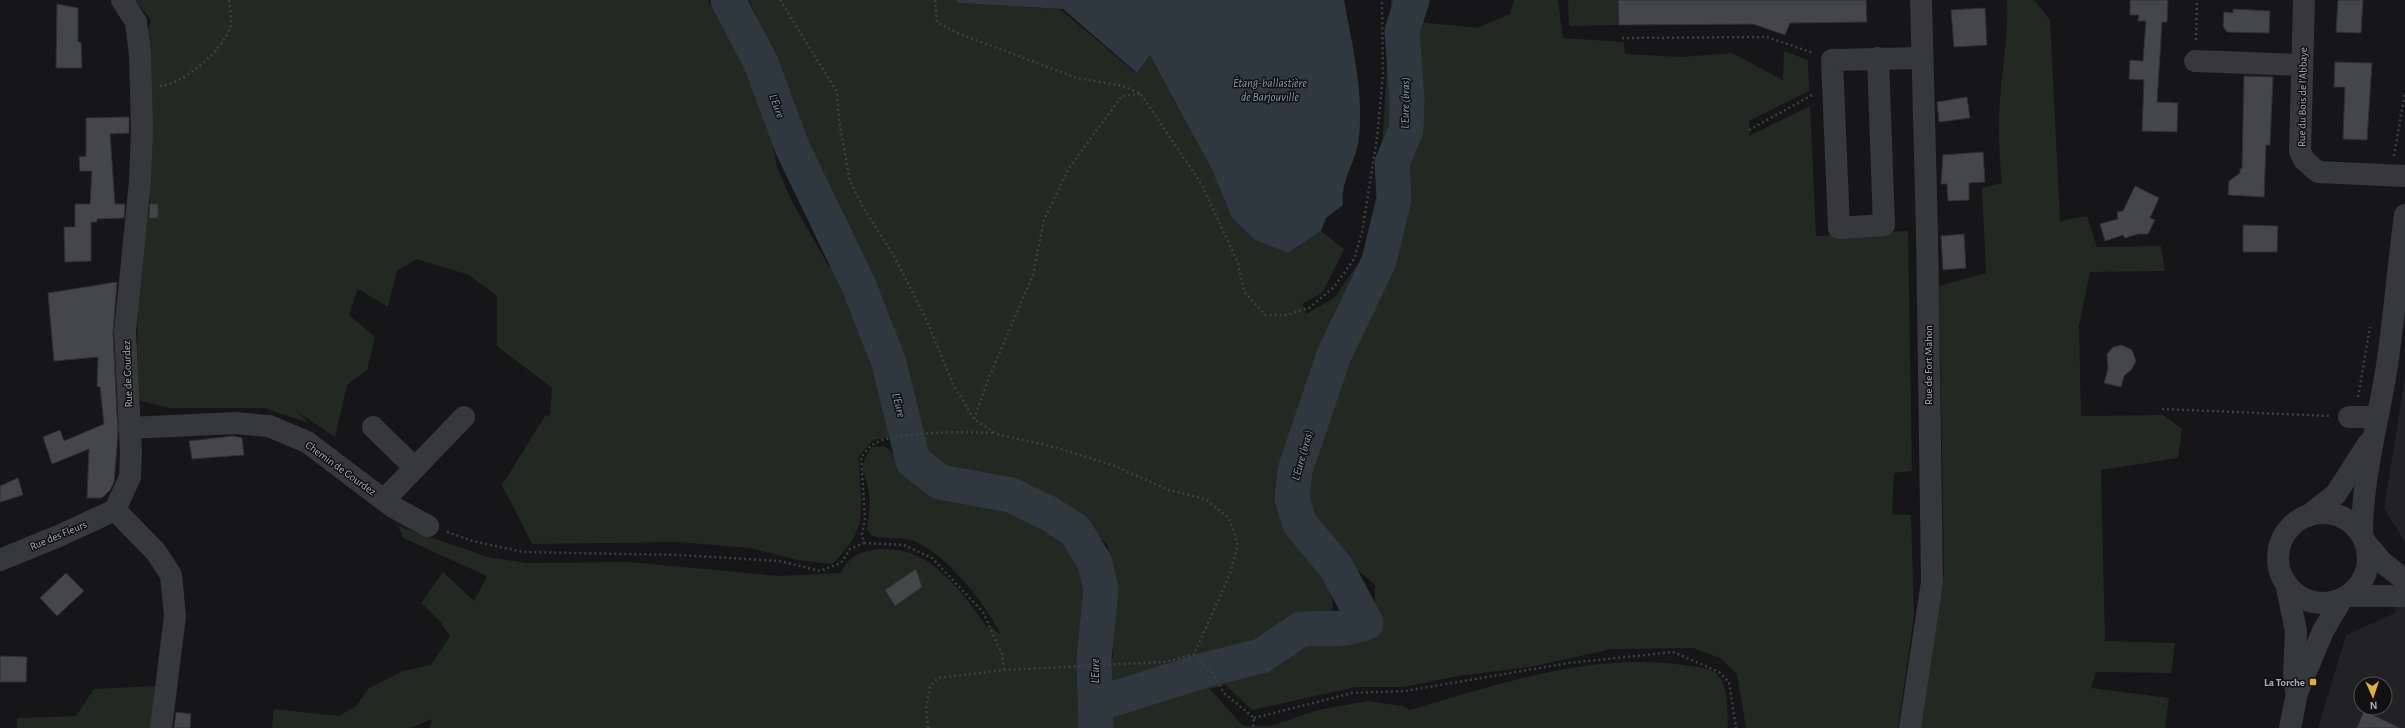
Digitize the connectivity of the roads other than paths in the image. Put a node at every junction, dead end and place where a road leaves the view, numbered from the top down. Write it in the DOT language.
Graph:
graph roads {
  1 [pos="122,0"];
  2 [pos="1921,0"];
  3 [pos="2304,0"];
  4 [pos="1878,58"];
  5 [pos="1922,58"];
  6 [pos="2195,61"];
  7 [pos="2302,65"];
  8 [pos="2398,176"];
  9 [pos="2405,215"];
  10 [pos="464,417"];
  11 [pos="2352,417"];
  12 [pos="2376,424"];
  13 [pos="373,427"];
  14 [pos="129,428"];
  15 [pos="415,468"];
  16 [pos="384,500"];
  17 [pos="115,510"];
  18 [pos="2308,516"];
  19 [pos="428,526"];
  20 [pos="2363,538"];
  21 [pos="0,560"];
  22 [pos="2405,580"];
  23 [pos="2286,583"];
  24 [pos="2405,596"];
  25 [pos="2344,597"];
  26 [pos="2297,693"];
  27 [pos="161,728"];
  28 [pos="1910,728"];
  29 [pos="2290,728"];
  1 -- 14 [label="street, Rue de Gourdez"];
  2 -- 5 [label="street, Rue de Fort Mahon"];
  3 -- 7 [label="street, Rue du Bois de l'Abbaye"];
  4 -- 4 [label="street"];
  4 -- 5 [label="street"];
  5 -- 28 [label="street, Rue de Fort Mahon"];
  6 -- 7 [label="street"];
  7 -- 8 [label="street, Rue du Bois de l'Abbaye"];
  9 -- 12 [label="street"];
  10 -- 15 [label="street"];
  11 -- 12 [label="street"];
  12 -- 18 [label="street"];
  12 -- 20 [label="street"];
  13 -- 15 [label="street"];
  14 -- 16 [label="street, Chemin de Gourdez"];
  14 -- 17 [label="street, Rue de Gourdez"];
  15 -- 16 [label="street"];
  16 -- 19 [label="street, Chemin de Gourdez"];
  17 -- 21 [label="street, Rue des Fleurs"];
  17 -- 27 [label="street"];
  18 -- 20 [label="street"];
  18 -- 23 [label="street"];
  20 -- 22 [label="street"];
  20 -- 25 [label="street"];
  23 -- 25 [label="street"];
  23 -- 26 [label="street"];
  24 -- 25 [label="street"];
  25 -- 26 [label="street"];
  26 -- 29 [label="street"];
}
